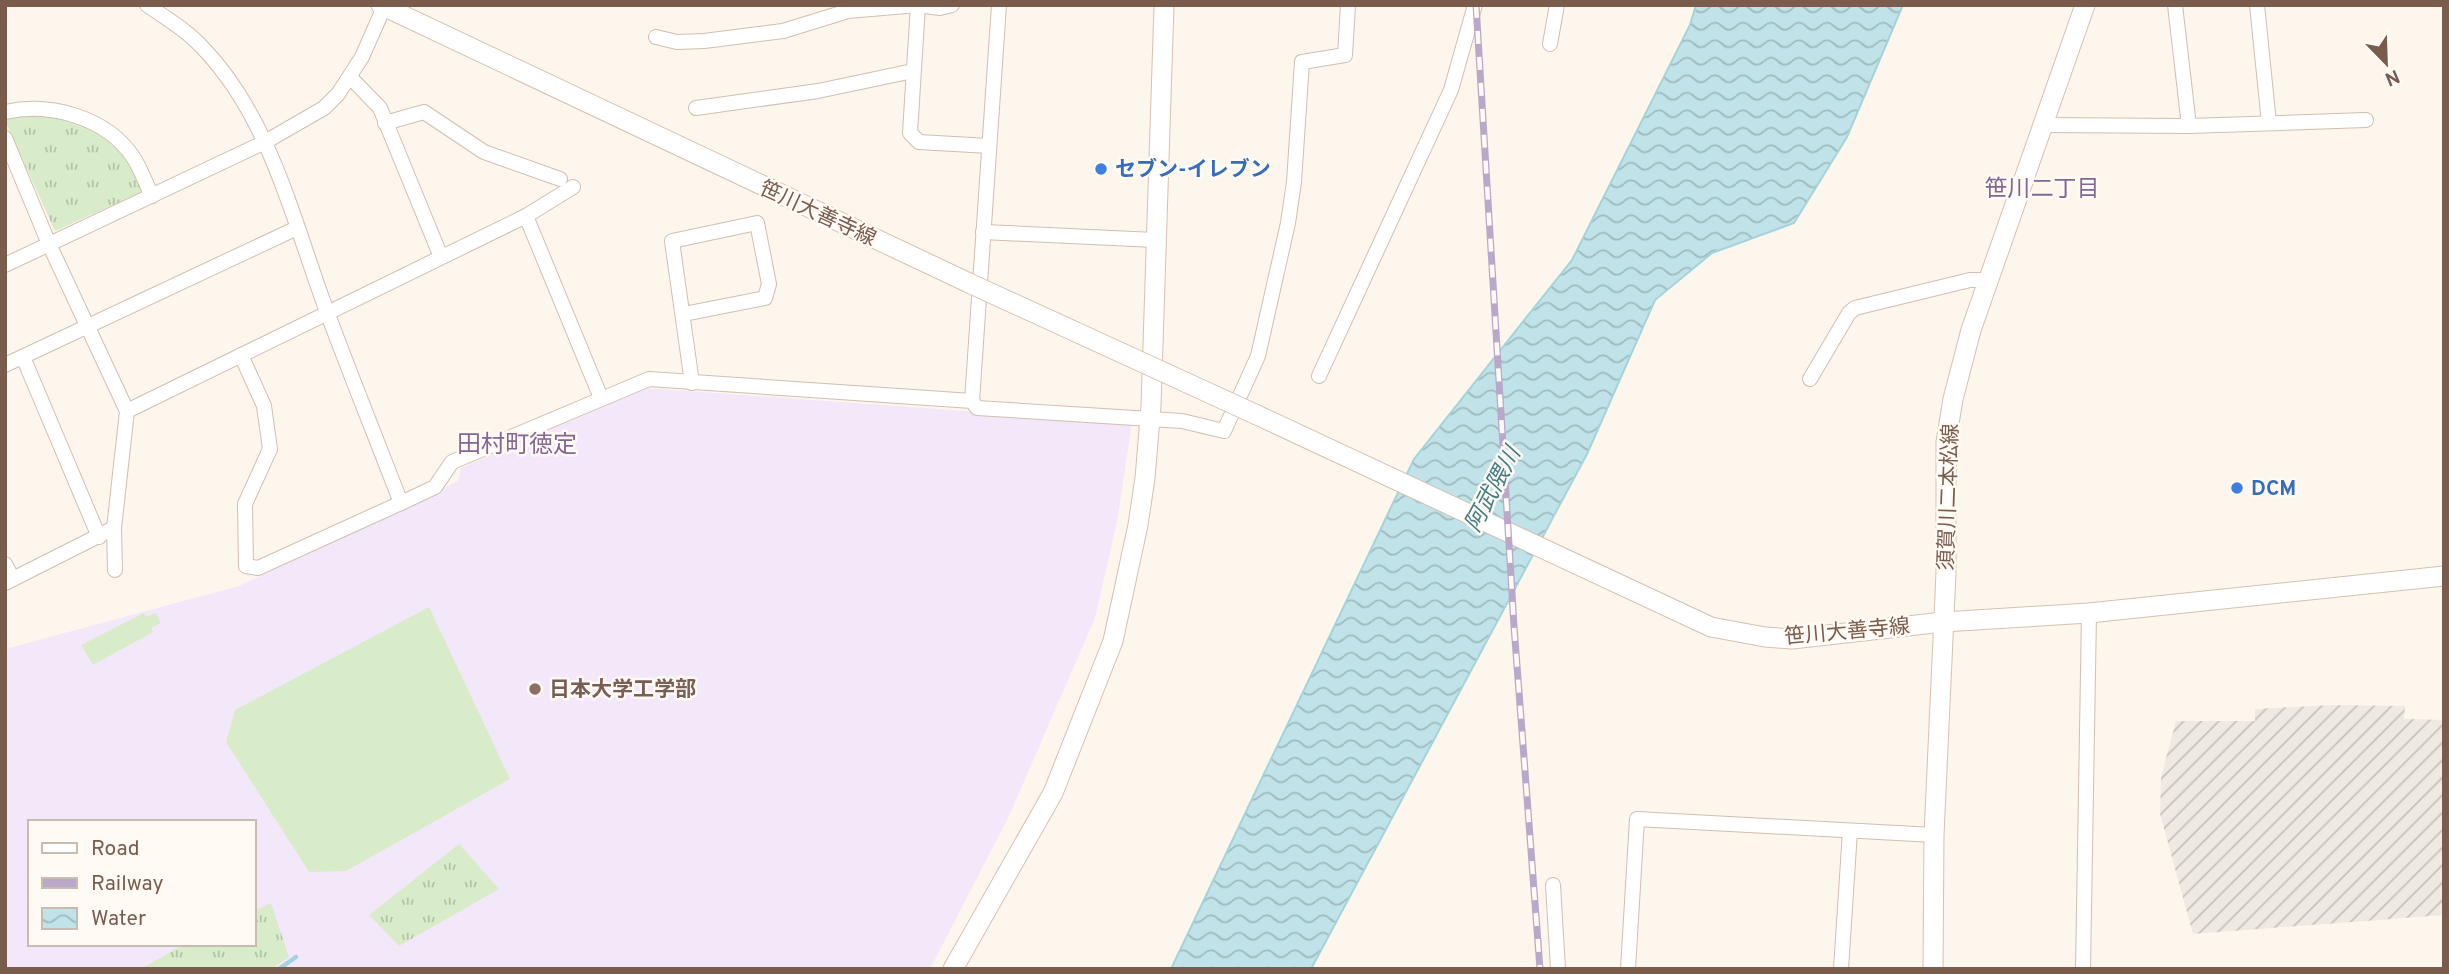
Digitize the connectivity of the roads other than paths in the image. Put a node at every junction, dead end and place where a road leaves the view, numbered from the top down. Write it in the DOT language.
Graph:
graph roads {
  1 [pos="147,5"];
  2 [pos="918,5"];
  3 [pos="953,5"];
  4 [pos="999,5"];
  5 [pos="1164,5"];
  6 [pos="1348,5"];
  7 [pos="1475,5"];
  8 [pos="1557,5"];
  9 [pos="2085,5"];
  10 [pos="2175,5"];
  11 [pos="2257,5"];
  12 [pos="384,6"];
  13 [pos="656,37"];
  14 [pos="1550,44"];
  15 [pos="913,71"];
  16 [pos="351,77"];
  17 [pos="696,107"];
  18 [pos="5,112"];
  19 [pos="2365,120"];
  20 [pos="385,123"];
  21 [pos="2269,123"];
  22 [pos="2043,125"];
  23 [pos="2189,126"];
  24 [pos="5,138"];
  25 [pos="265,142"];
  26 [pos="989,146"];
  27 [pos="560,179"];
  28 [pos="573,187"];
  29 [pos="152,196"];
  30 [pos="526,216"];
  31 [pos="297,228"];
  32 [pos="983,232"];
  33 [pos="1155,240"];
  34 [pos="50,244"];
  35 [pos="441,257"];
  36 [pos="5,265"];
  37 [pos="1989,280"];
  38 [pos="327,312"];
  39 [pos="684,314"];
  40 [pos="90,327"];
  41 [pos="241,355"];
  42 [pos="23,357"];
  43 [pos="5,365"];
  44 [pos="1319,376"];
  45 [pos="1810,379"];
  46 [pos="692,383"];
  47 [pos="601,398"];
  48 [pos="972,401"];
  49 [pos="127,411"];
  50 [pos="1150,419"];
  51 [pos="401,503"];
  52 [pos="114,528"];
  53 [pos="99,537"];
  54 [pos="5,564"];
  55 [pos="2444,564"];
  56 [pos="115,570"];
  57 [pos="2444,576"];
  58 [pos="9,581"];
  59 [pos="2297,585"];
  60 [pos="2089,612"];
  61 [pos="1943,622"];
  62 [pos="1850,831"];
  63 [pos="1934,835"];
  64 [pos="1553,885"];
  65 [pos="953,969"];
  66 [pos="1558,969"];
  67 [pos="1628,969"];
  68 [pos="1841,969"];
  69 [pos="1933,969"];
  70 [pos="2083,969"];
  1 -- 25 [label="street"];
  2 -- 3 [label="street"];
  2 -- 13 [label="street"];
  2 -- 15 [label="street"];
  4 -- 26 [label="street"];
  5 -- 33 [label="street"];
  6 -- 50 [label="street"];
  7 -- 44 [label="street"];
  8 -- 14 [label="street"];
  9 -- 22 [label="street, 須賀川二本松線"];
  10 -- 23 [label="street"];
  11 -- 21 [label="street"];
  12 -- 16 [label="street"];
  12 -- 61 [label="street, 笹川大善寺線, bridge"];
  15 -- 17 [label="street"];
  15 -- 26 [label="street"];
  16 -- 20 [label="street"];
  16 -- 25 [label="street"];
  18 -- 29 [label="street"];
  19 -- 21 [label="street"];
  20 -- 27 [label="street"];
  20 -- 35 [label="street"];
  21 -- 23 [label="street"];
  22 -- 23 [label="street"];
  22 -- 37 [label="street, 須賀川二本松線"];
  24 -- 34 [label="street"];
  25 -- 29 [label="street"];
  25 -- 31 [label="street"];
  26 -- 32 [label="street"];
  28 -- 30 [label="street"];
  29 -- 34 [label="street"];
  30 -- 35 [label="street"];
  30 -- 47 [label="street"];
  31 -- 38 [label="street"];
  31 -- 40 [label="street"];
  32 -- 33 [label="street"];
  32 -- 48 [label="street"];
  33 -- 50 [label="street"];
  34 -- 36 [label="street"];
  34 -- 40 [label="street"];
  35 -- 38 [label="street"];
  37 -- 45 [label="street"];
  37 -- 61 [label="street, 須賀川二本松線"];
  38 -- 41 [label="street"];
  38 -- 51 [label="street"];
  39 -- 39 [label="street"];
  39 -- 46 [label="street"];
  40 -- 42 [label="street"];
  40 -- 49 [label="street"];
  41 -- 49 [label="street"];
  41 -- 51 [label="street"];
  42 -- 43 [label="street"];
  42 -- 53 [label="street"];
  46 -- 47 [label="street"];
  46 -- 48 [label="street"];
  47 -- 51 [label="street"];
  48 -- 50 [label="street"];
  49 -- 52 [label="street"];
  50 -- 65 [label="street"];
  52 -- 53 [label="street"];
  52 -- 56 [label="street"];
  53 -- 58 [label="street"];
  54 -- 58 [label="street"];
  55 -- 59 [label="street"];
  57 -- 59 [label="street"];
  59 -- 60 [label="street"];
  59 -- 61 [label="street"];
  60 -- 61 [label="street"];
  60 -- 70 [label="street"];
  61 -- 63 [label="street, 須賀川二本松線"];
  62 -- 63 [label="street"];
  62 -- 67 [label="street"];
  62 -- 68 [label="street"];
  63 -- 69 [label="street, 須賀川二本松線"];
  64 -- 66 [label="street"];
}
